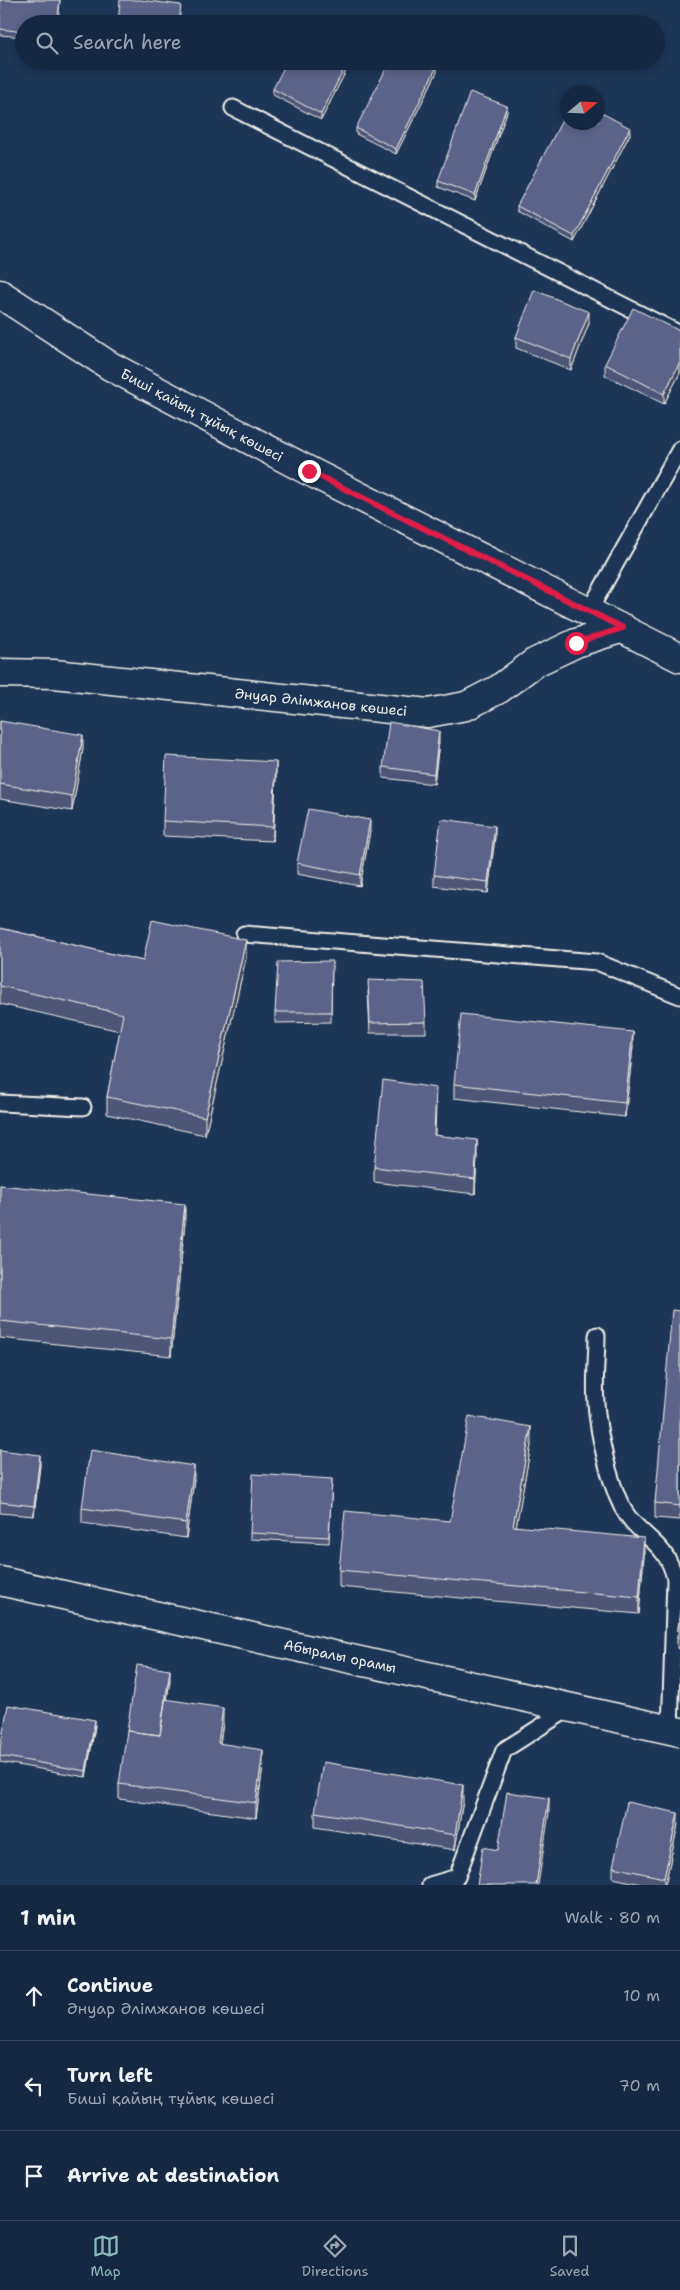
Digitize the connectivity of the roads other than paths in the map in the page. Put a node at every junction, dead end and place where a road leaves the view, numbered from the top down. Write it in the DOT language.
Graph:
graph roads {
  1 [pos="233,108"];
  2 [pos="0,294"];
  3 [pos="680,334"];
  4 [pos="680,449"];
  5 [pos="589,611"];
  6 [pos="623,628"];
  7 [pos="680,658"];
  8 [pos="0,673"];
  9 [pos="244,934"];
  10 [pos="680,996"];
  11 [pos="0,1103"];
  12 [pos="83,1106"];
  13 [pos="597,1335"];
  14 [pos="0,1581"];
  15 [pos="571,1707"];
  16 [pos="675,1731"];
  17 [pos="430,1885"];
  1 -- 3 [label="lane"];
  2 -- 5 [label="street, Биші қайың тұйық көшесі"];
  4 -- 5 [label="lane"];
  5 -- 6 [label="street, Биші қайың тұйық көшесі"];
  6 -- 7 [label="street, Биші қайың тұйық көшесі"];
  6 -- 8 [label="street, Әнуар Әлімжанов көшесі"];
  9 -- 10 [label="lane"];
  11 -- 12 [label="lane"];
  13 -- 16 [label="lane"];
  14 -- 15 [label="street, Абыралы орамы"];
  15 -- 16 [label="street, Абыралы орамы"];
  15 -- 17 [label="lane"];
}
